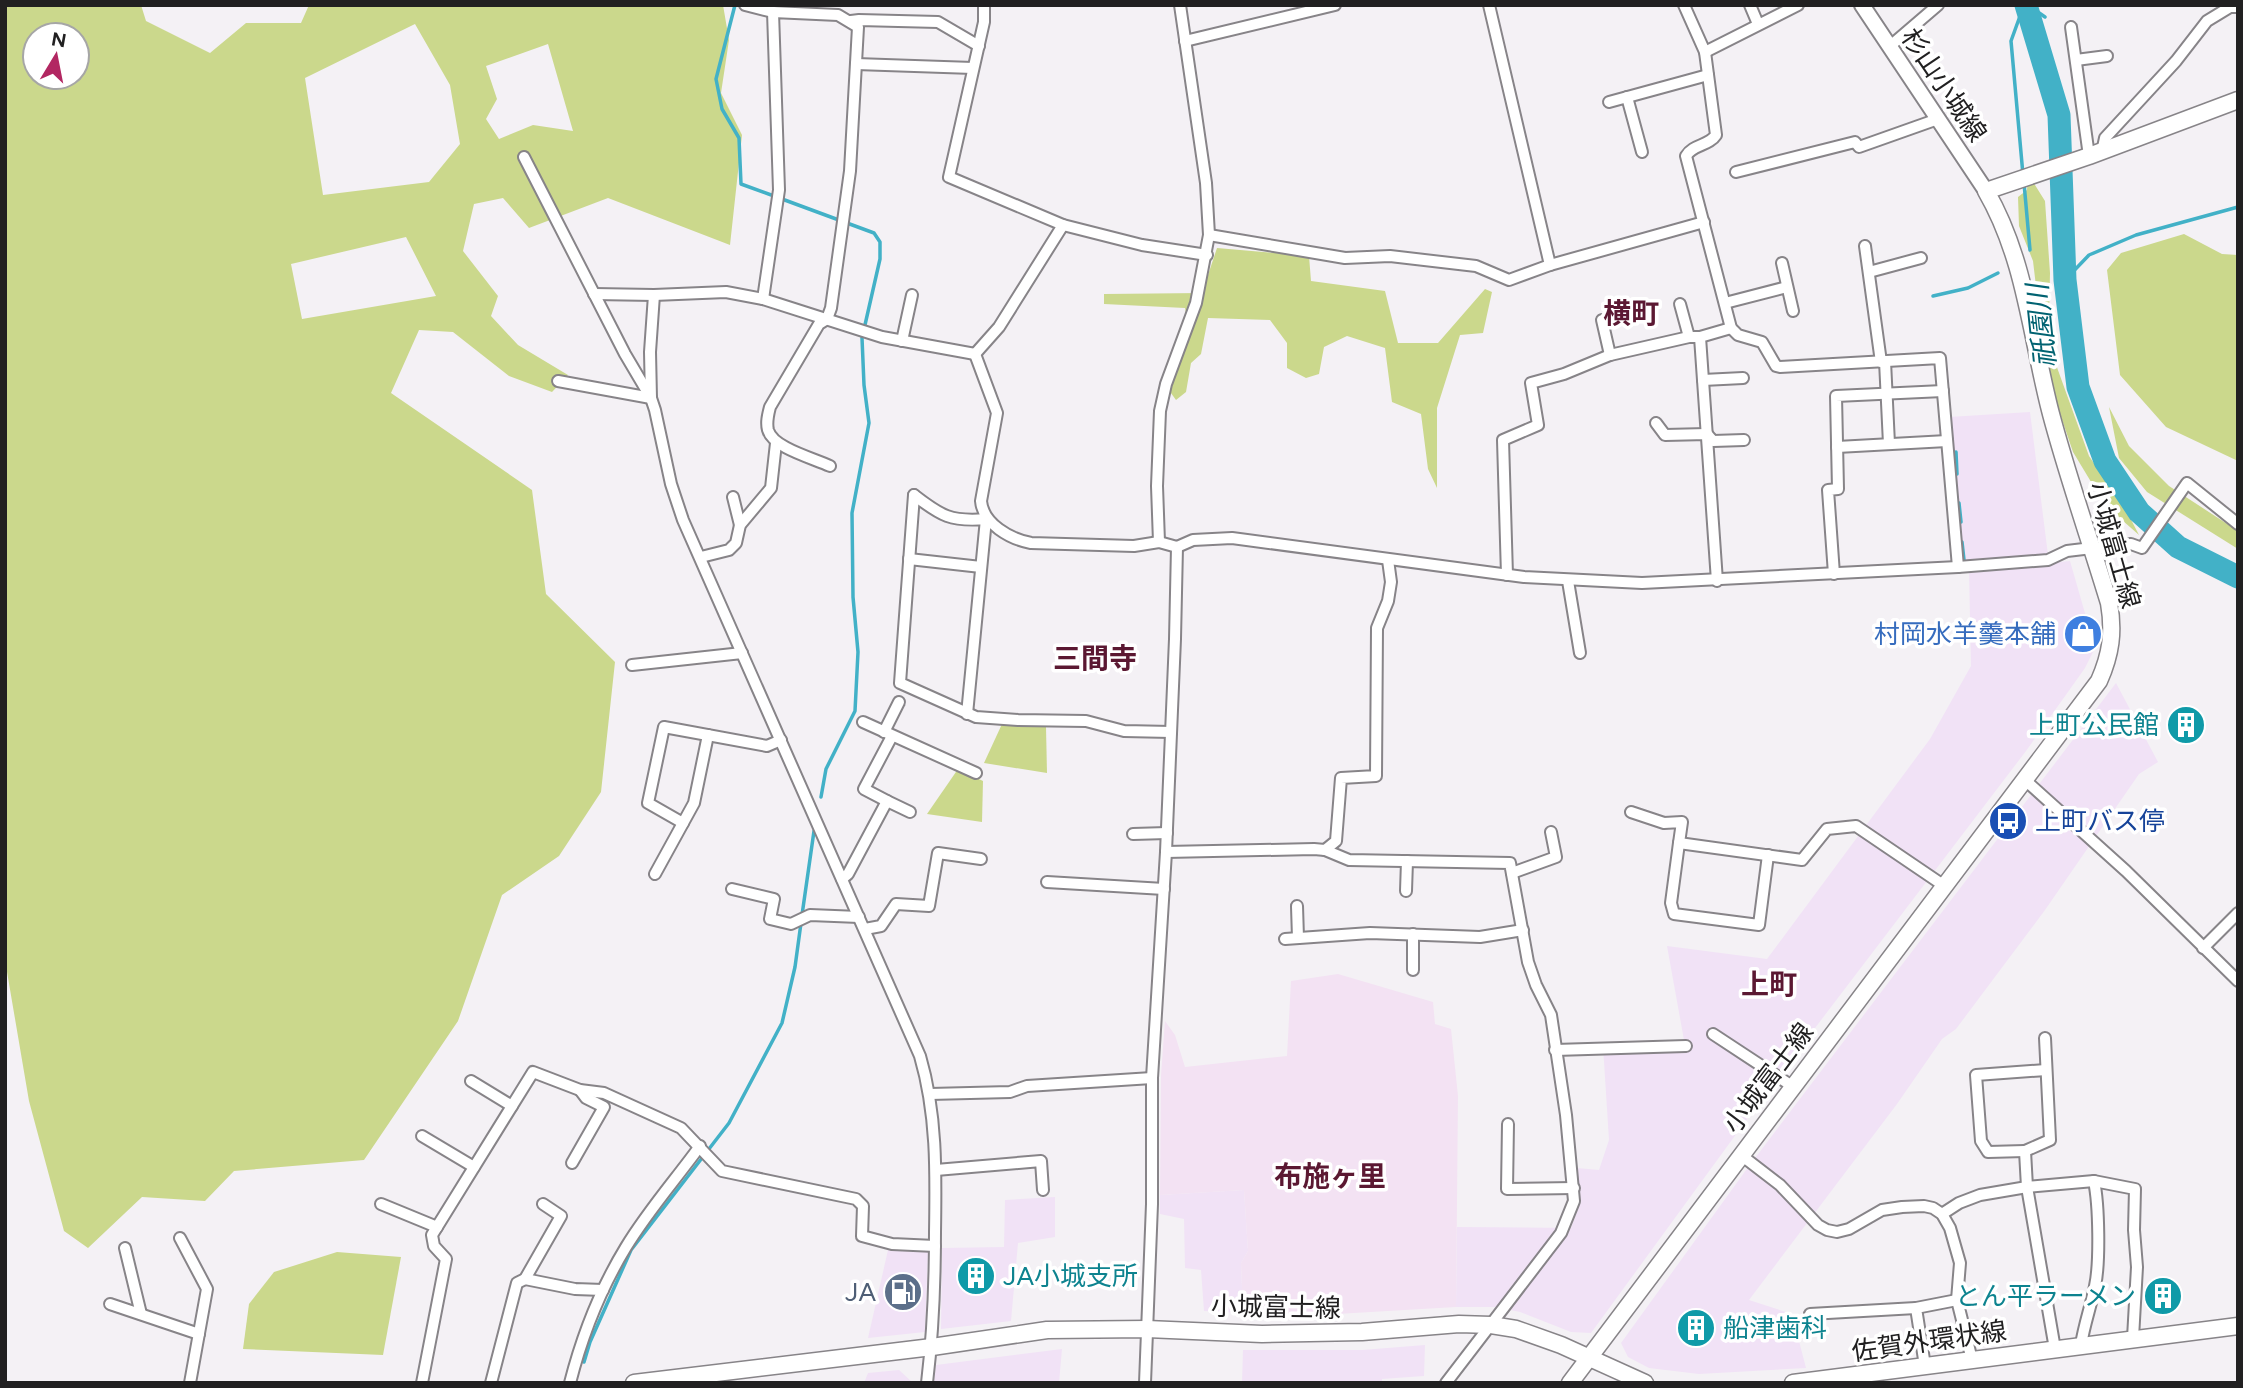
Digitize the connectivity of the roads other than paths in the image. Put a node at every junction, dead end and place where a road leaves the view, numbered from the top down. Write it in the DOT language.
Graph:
graph roads {
  1 [pos="745,5"];
  2 [pos="985,5"];
  3 [pos="1180,5"];
  4 [pos="1335,5"];
  5 [pos="1489,5"];
  6 [pos="1684,5"];
  7 [pos="1750,5"];
  8 [pos="1798,5"];
  9 [pos="1862,5"];
  10 [pos="1938,5"];
  11 [pos="2238,7"];
  12 [pos="773,12"];
  13 [pos="851,21"];
  14 [pos="1758,24"];
  15 [pos="2071,27"];
  16 [pos="1185,41"];
  17 [pos="979,46"];
  18 [pos="1889,47"];
  19 [pos="1705,52"];
  20 [pos="2107,56"];
  21 [pos="2076,60"];
  22 [pos="856,64"];
  23 [pos="973,68"];
  24 [pos="1708,75"];
  25 [pos="1627,97"];
  26 [pos="2238,100"];
  27 [pos="1609,102"];
  28 [pos="1938,119"];
  29 [pos="1642,152"];
  30 [pos="2095,154"];
  31 [pos="524,157"];
  32 [pos="1736,172"];
  33 [pos="1986,191"];
  34 [pos="1704,222"];
  35 [pos="1063,225"];
  36 [pos="1209,235"];
  37 [pos="1865,246"];
  38 [pos="1207,255"];
  39 [pos="1921,258"];
  40 [pos="1782,263"];
  41 [pos="1550,265"];
  42 [pos="1869,272"];
  43 [pos="1787,287"];
  44 [pos="594,294"];
  45 [pos="654,295"];
  46 [pos="912,295"];
  47 [pos="763,299"];
  48 [pos="1725,303"];
  49 [pos="1680,304"];
  50 [pos="1793,311"];
  51 [pos="827,319"];
  52 [pos="1602,320"];
  53 [pos="1731,328"];
  54 [pos="1695,337"];
  55 [pos="902,341"];
  56 [pos="975,354"];
  57 [pos="1610,355"];
  58 [pos="1883,362"];
  59 [pos="1743,378"];
  60 [pos="1703,380"];
  61 [pos="558,381"];
  62 [pos="1943,391"];
  63 [pos="1886,394"];
  64 [pos="651,398"];
  65 [pos="1656,423"];
  66 [pos="1707,435"];
  67 [pos="1744,440"];
  68 [pos="1947,441"];
  69 [pos="776,443"];
  70 [pos="1889,444"];
  71 [pos="1837,447"];
  72 [pos="830,466"];
  73 [pos="733,498"];
  74 [pos="986,519"];
  75 [pos="2238,524"];
  76 [pos="740,525"];
  77 [pos="1159,542"];
  78 [pos="1177,547"];
  79 [pos="2092,548"];
  80 [pos="701,557"];
  81 [pos="909,559"];
  82 [pos="1388,560"];
  83 [pos="981,567"];
  84 [pos="1958,568"];
  85 [pos="1834,574"];
  86 [pos="1507,575"];
  87 [pos="1568,581"];
  88 [pos="1717,581"];
  89 [pos="742,653"];
  90 [pos="1580,653"];
  91 [pos="632,666"];
  92 [pos="899,702"];
  93 [pos="967,714"];
  94 [pos="863,722"];
  95 [pos="1171,732"];
  96 [pos="888,734"];
  97 [pos="708,735"];
  98 [pos="780,740"];
  99 [pos="976,773"];
  100 [pos="2025,780"];
  101 [pos="887,801"];
  102 [pos="910,812"];
  103 [pos="1631,812"];
  104 [pos="683,823"];
  105 [pos="1551,832"];
  106 [pos="1167,833"];
  107 [pos="1133,834"];
  108 [pos="1679,843"];
  109 [pos="1325,850"];
  110 [pos="1166,852"];
  111 [pos="1768,855"];
  112 [pos="981,859"];
  113 [pos="1406,861"];
  114 [pos="1512,873"];
  115 [pos="655,874"];
  116 [pos="842,880"];
  117 [pos="1047,882"];
  118 [pos="1943,885"];
  119 [pos="732,888"];
  120 [pos="1164,889"];
  121 [pos="1406,891"];
  122 [pos="1297,906"];
  123 [pos="2238,913"];
  124 [pos="859,917"];
  125 [pos="864,929"];
  126 [pos="1523,930"];
  127 [pos="1413,934"];
  128 [pos="1298,938"];
  129 [pos="1285,939"];
  130 [pos="2203,948"];
  131 [pos="1413,970"];
  132 [pos="2238,981"];
  133 [pos="1713,1034"];
  134 [pos="2045,1038"];
  135 [pos="1686,1046"];
  136 [pos="1555,1050"];
  137 [pos="2046,1070"];
  138 [pos="1152,1079"];
  139 [pos="471,1082"];
  140 [pos="1792,1086"];
  141 [pos="580,1090"];
  142 [pos="930,1094"];
  143 [pos="512,1106"];
  144 [pos="1508,1124"];
  145 [pos="422,1136"];
  146 [pos="701,1146"];
  147 [pos="2025,1151"];
  148 [pos="1741,1155"];
  149 [pos="572,1163"];
  150 [pos="474,1167"];
  151 [pos="936,1170"];
  152 [pos="2094,1181"];
  153 [pos="2027,1187"];
  154 [pos="1574,1188"];
  155 [pos="1043,1190"];
  156 [pos="381,1204"];
  157 [pos="543,1204"];
  158 [pos="1942,1214"];
  159 [pos="437,1227"];
  160 [pos="180,1238"];
  161 [pos="935,1246"];
  162 [pos="125,1248"];
  163 [pos="525,1279"];
  164 [pos="603,1290"];
  165 [pos="1957,1300"];
  166 [pos="110,1304"];
  167 [pos="1916,1308"];
  168 [pos="141,1314"];
  169 [pos="1810,1314"];
  170 [pos="1491,1325"];
  171 [pos="2238,1326"];
  172 [pos="1147,1329"];
  173 [pos="199,1334"];
  174 [pos="2133,1338"];
  175 [pos="2081,1345"];
  176 [pos="932,1347"];
  177 [pos="2055,1349"];
  178 [pos="1589,1358"];
  179 [pos="1972,1360"];
  180 [pos="1925,1366"];
  181 [pos="1804,1382"];
  182 [pos="190,1383"];
  183 [pos="422,1383"];
  184 [pos="491,1383"];
  185 [pos="570,1383"];
  186 [pos="634,1383"];
  187 [pos="927,1383"];
  188 [pos="1145,1383"];
  189 [pos="1446,1383"];
  190 [pos="1570,1383"];
  191 [pos="1645,1383"];
  1 -- 12 [label="street"];
  2 -- 17 [label="street"];
  3 -- 16 [label="street"];
  4 -- 16 [label="street"];
  5 -- 41 [label="street"];
  6 -- 19 [label="street"];
  7 -- 14 [label="street"];
  8 -- 14 [label="street"];
  9 -- 18 [label="main road, 杉山小城線"];
  10 -- 18 [label="street"];
  11 -- 30 [label="street"];
  12 -- 13 [label="street"];
  12 -- 47 [label="street"];
  13 -- 17 [label="street"];
  13 -- 22 [label="street"];
  14 -- 19 [label="street"];
  15 -- 21 [label="street"];
  16 -- 36 [label="street"];
  17 -- 23 [label="street"];
  18 -- 28 [label="main road, 杉山小城線"];
  19 -- 24 [label="street"];
  20 -- 21 [label="street"];
  21 -- 30 [label="street"];
  22 -- 23 [label="street"];
  22 -- 51 [label="street"];
  23 -- 35 [label="street"];
  24 -- 25 [label="street"];
  24 -- 34 [label="street"];
  25 -- 27 [label="street"];
  25 -- 29 [label="street"];
  26 -- 30 [label="main road"];
  28 -- 32 [label="street"];
  28 -- 33 [label="main road, 杉山小城線"];
  30 -- 33 [label="main road"];
  31 -- 44 [label="street"];
  33 -- 79 [label="main road, 小城富士線"];
  34 -- 41 [label="street"];
  34 -- 48 [label="street"];
  35 -- 38 [label="street"];
  35 -- 56 [label="street"];
  36 -- 38 [label="street"];
  36 -- 41 [label="street"];
  37 -- 42 [label="street"];
  38 -- 77 [label="street"];
  39 -- 42 [label="street"];
  40 -- 43 [label="street"];
  42 -- 58 [label="street"];
  43 -- 48 [label="street"];
  43 -- 50 [label="street"];
  44 -- 45 [label="street"];
  44 -- 64 [label="street"];
  45 -- 47 [label="street"];
  45 -- 64 [label="street"];
  46 -- 55 [label="street"];
  47 -- 51 [label="street"];
  48 -- 53 [label="street"];
  49 -- 54 [label="street"];
  51 -- 55 [label="street"];
  51 -- 69 [label="street"];
  52 -- 57 [label="street"];
  53 -- 54 [label="street"];
  53 -- 58 [label="street"];
  54 -- 57 [label="street"];
  54 -- 60 [label="street"];
  55 -- 56 [label="street"];
  56 -- 74 [label="street"];
  57 -- 86 [label="street"];
  58 -- 62 [label="street"];
  58 -- 63 [label="street"];
  59 -- 60 [label="street"];
  60 -- 66 [label="street"];
  61 -- 64 [label="street"];
  62 -- 63 [label="street"];
  62 -- 68 [label="street"];
  63 -- 70 [label="street"];
  63 -- 71 [label="street"];
  64 -- 80 [label="street"];
  65 -- 66 [label="street"];
  66 -- 67 [label="street"];
  66 -- 88 [label="street"];
  68 -- 70 [label="street"];
  68 -- 84 [label="street"];
  69 -- 72 [label="street"];
  69 -- 76 [label="street"];
  70 -- 71 [label="street"];
  71 -- 85 [label="street"];
  73 -- 76 [label="street"];
  74 -- 77 [label="street"];
  74 -- 81 [label="street"];
  74 -- 83 [label="street"];
  75 -- 79 [label="street"];
  76 -- 80 [label="street"];
  77 -- 78 [label="street"];
  78 -- 82 [label="street"];
  78 -- 95 [label="street"];
  79 -- 84 [label="street"];
  79 -- 100 [label="main road, 小城富士線"];
  80 -- 89 [label="street"];
  81 -- 83 [label="street"];
  81 -- 93 [label="street"];
  82 -- 86 [label="street"];
  82 -- 109 [label="street"];
  83 -- 93 [label="street"];
  84 -- 85 [label="street"];
  85 -- 88 [label="street"];
  86 -- 87 [label="street"];
  87 -- 88 [label="street"];
  87 -- 90 [label="street"];
  89 -- 91 [label="street"];
  89 -- 98 [label="street"];
  92 -- 96 [label="street"];
  93 -- 95 [label="street"];
  94 -- 96 [label="street"];
  95 -- 106 [label="street"];
  96 -- 99 [label="street"];
  96 -- 101 [label="street"];
  97 -- 98 [label="street"];
  97 -- 104 [label="street"];
  97 -- 104 [label="street"];
  98 -- 116 [label="street"];
  100 -- 118 [label="main road, 小城富士線"];
  100 -- 130 [label="street"];
  101 -- 102 [label="street"];
  101 -- 116 [label="street"];
  103 -- 108 [label="street"];
  104 -- 115 [label="street"];
  105 -- 114 [label="street"];
  106 -- 107 [label="street"];
  106 -- 110 [label="street"];
  108 -- 111 [label="street"];
  108 -- 111 [label="street"];
  109 -- 110 [label="street"];
  109 -- 113 [label="street"];
  110 -- 120 [label="street"];
  111 -- 118 [label="street"];
  112 -- 125 [label="street"];
  113 -- 114 [label="street"];
  113 -- 121 [label="street"];
  114 -- 126 [label="street"];
  116 -- 124 [label="street"];
  117 -- 120 [label="street"];
  118 -- 140 [label="main road, 小城富士線"];
  119 -- 124 [label="street"];
  120 -- 138 [label="street"];
  122 -- 128 [label="street"];
  123 -- 130 [label="street"];
  124 -- 125 [label="street"];
  125 -- 142 [label="street"];
  126 -- 127 [label="street"];
  126 -- 136 [label="street"];
  127 -- 128 [label="street"];
  127 -- 131 [label="street"];
  128 -- 129 [label="street"];
  130 -- 132 [label="street"];
  133 -- 140 [label="street"];
  134 -- 137 [label="street"];
  135 -- 136 [label="street"];
  136 -- 154 [label="street"];
  137 -- 147 [label="street"];
  137 -- 147 [label="street"];
  138 -- 142 [label="street"];
  138 -- 172 [label="street"];
  139 -- 143 [label="street"];
  140 -- 148 [label="main road, 小城富士線"];
  141 -- 143 [label="street"];
  141 -- 146 [label="street"];
  141 -- 149 [label="street"];
  142 -- 151 [label="street"];
  143 -- 150 [label="street"];
  144 -- 154 [label="street"];
  145 -- 150 [label="street"];
  146 -- 161 [label="street"];
  146 -- 164 [label="street"];
  147 -- 153 [label="street"];
  148 -- 158 [label="street"];
  148 -- 178 [label="main road, 小城富士線"];
  150 -- 159 [label="street"];
  151 -- 155 [label="street"];
  151 -- 161 [label="street"];
  152 -- 153 [label="street"];
  152 -- 174 [label="street"];
  152 -- 175 [label="street"];
  153 -- 158 [label="street"];
  153 -- 177 [label="street"];
  154 -- 170 [label="street"];
  156 -- 159 [label="street"];
  157 -- 163 [label="street"];
  158 -- 165 [label="street"];
  159 -- 183 [label="street"];
  160 -- 173 [label="street"];
  161 -- 176 [label="street"];
  162 -- 168 [label="street"];
  163 -- 164 [label="street"];
  163 -- 184 [label="street"];
  164 -- 185 [label="street"];
  165 -- 167 [label="street"];
  165 -- 179 [label="street"];
  166 -- 168 [label="street"];
  167 -- 169 [label="street"];
  167 -- 180 [label="street"];
  168 -- 173 [label="street"];
  170 -- 172 [label="main road, 小城富士線"];
  170 -- 178 [label="main road, 小城富士線"];
  170 -- 189 [label="street"];
  171 -- 174 [label="main road, 佐賀外環状線"];
  172 -- 176 [label="main road, 小城富士線"];
  172 -- 188 [label="street"];
  173 -- 182 [label="street"];
  174 -- 175 [label="main road, 佐賀外環状線"];
  175 -- 177 [label="main road, 佐賀外環状線"];
  176 -- 186 [label="main road, 小城富士線"];
  176 -- 187 [label="street"];
  177 -- 179 [label="main road, 佐賀外環状線"];
  178 -- 190 [label="main road"];
  178 -- 191 [label="main road"];
  179 -- 180 [label="main road, 佐賀外環状線"];
  180 -- 181 [label="main road, 佐賀外環状線"];
}
